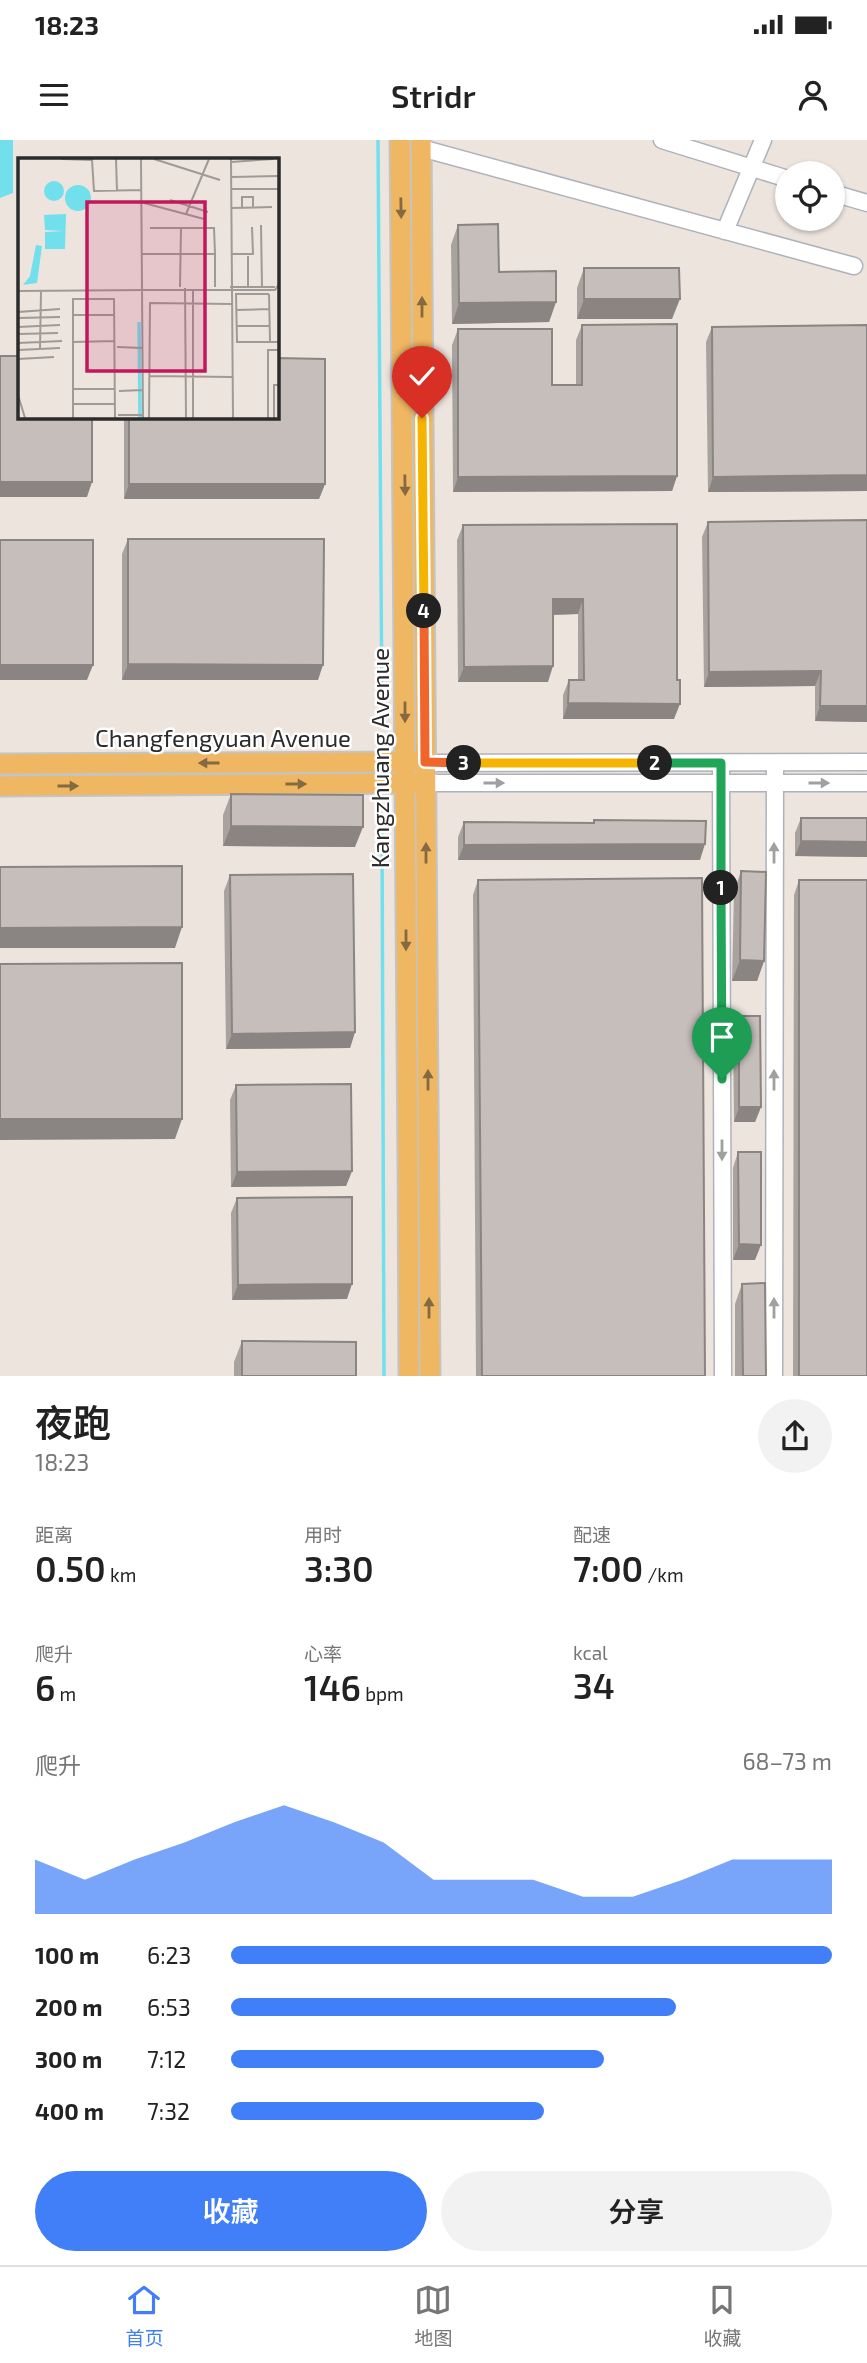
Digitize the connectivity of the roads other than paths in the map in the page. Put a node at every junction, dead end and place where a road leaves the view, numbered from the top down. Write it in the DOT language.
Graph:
graph roads {
  1 [pos="400,140"];
  2 [pos="662,140"];
  3 [pos="763,140"];
  4 [pos="421,144"];
  5 [pos="751,168"];
  6 [pos="775,175"];
  7 [pos="845,196"];
  8 [pos="867,203"];
  9 [pos="725,231"];
  10 [pos="854,266"];
  11 [pos="405,762"];
  12 [pos="425,762"];
  13 [pos="867,762"];
  14 [pos="721,763"];
  15 [pos="775,763"];
  16 [pos="0,764"];
  17 [pos="405,783"];
  18 [pos="425,783"];
  19 [pos="721,783"];
  20 [pos="775,783"];
  21 [pos="867,783"];
  22 [pos="0,786"];
  23 [pos="409,1376"];
  24 [pos="430,1376"];
  25 [pos="723,1376"];
  26 [pos="774,1376"];
  1 -- 11 [label="main road, Kangzhuang Avenue, one-way"];
  2 -- 5 [label="street"];
  3 -- 5 [label="street"];
  4 -- 9 [label="street"];
  12 -- 4 [label="main road, Kangzhuang Avenue, one-way"];
  5 -- 6 [label="street"];
  5 -- 9 [label="street"];
  7 -- 8 [label="street"];
  9 -- 10 [label="street"];
  11 -- 12 [label="main road, Changfengyuan Avenue"];
  11 -- 16 [label="main road, Changfengyuan Avenue, one-way"];
  11 -- 17 [label="main road, Kangzhuang Avenue"];
  12 -- 14 [label="street, Changfengyuan Avenue"];
  12 -- 18 [label="main road, Kangzhuang Avenue"];
  13 -- 15 [label="street, Changfengyuan Avenue"];
  14 -- 15 [label="street, Changfengyuan Avenue"];
  14 -- 19 [label="street"];
  15 -- 20 [label="street"];
  17 -- 18 [label="main road, Changfengyuan Avenue"];
  22 -- 17 [label="main road, Changfengyuan Avenue, one-way"];
  17 -- 23 [label="main road, Kangzhuang Avenue, one-way"];
  18 -- 19 [label="street, Changfengyuan Avenue, one-way"];
  24 -- 18 [label="main road, Kangzhuang Avenue, one-way"];
  19 -- 20 [label="street, Changfengyuan Avenue"];
  19 -- 25 [label="street, one-way"];
  20 -- 21 [label="street, Changfengyuan Avenue, one-way"];
  26 -- 20 [label="street, one-way"];
}
